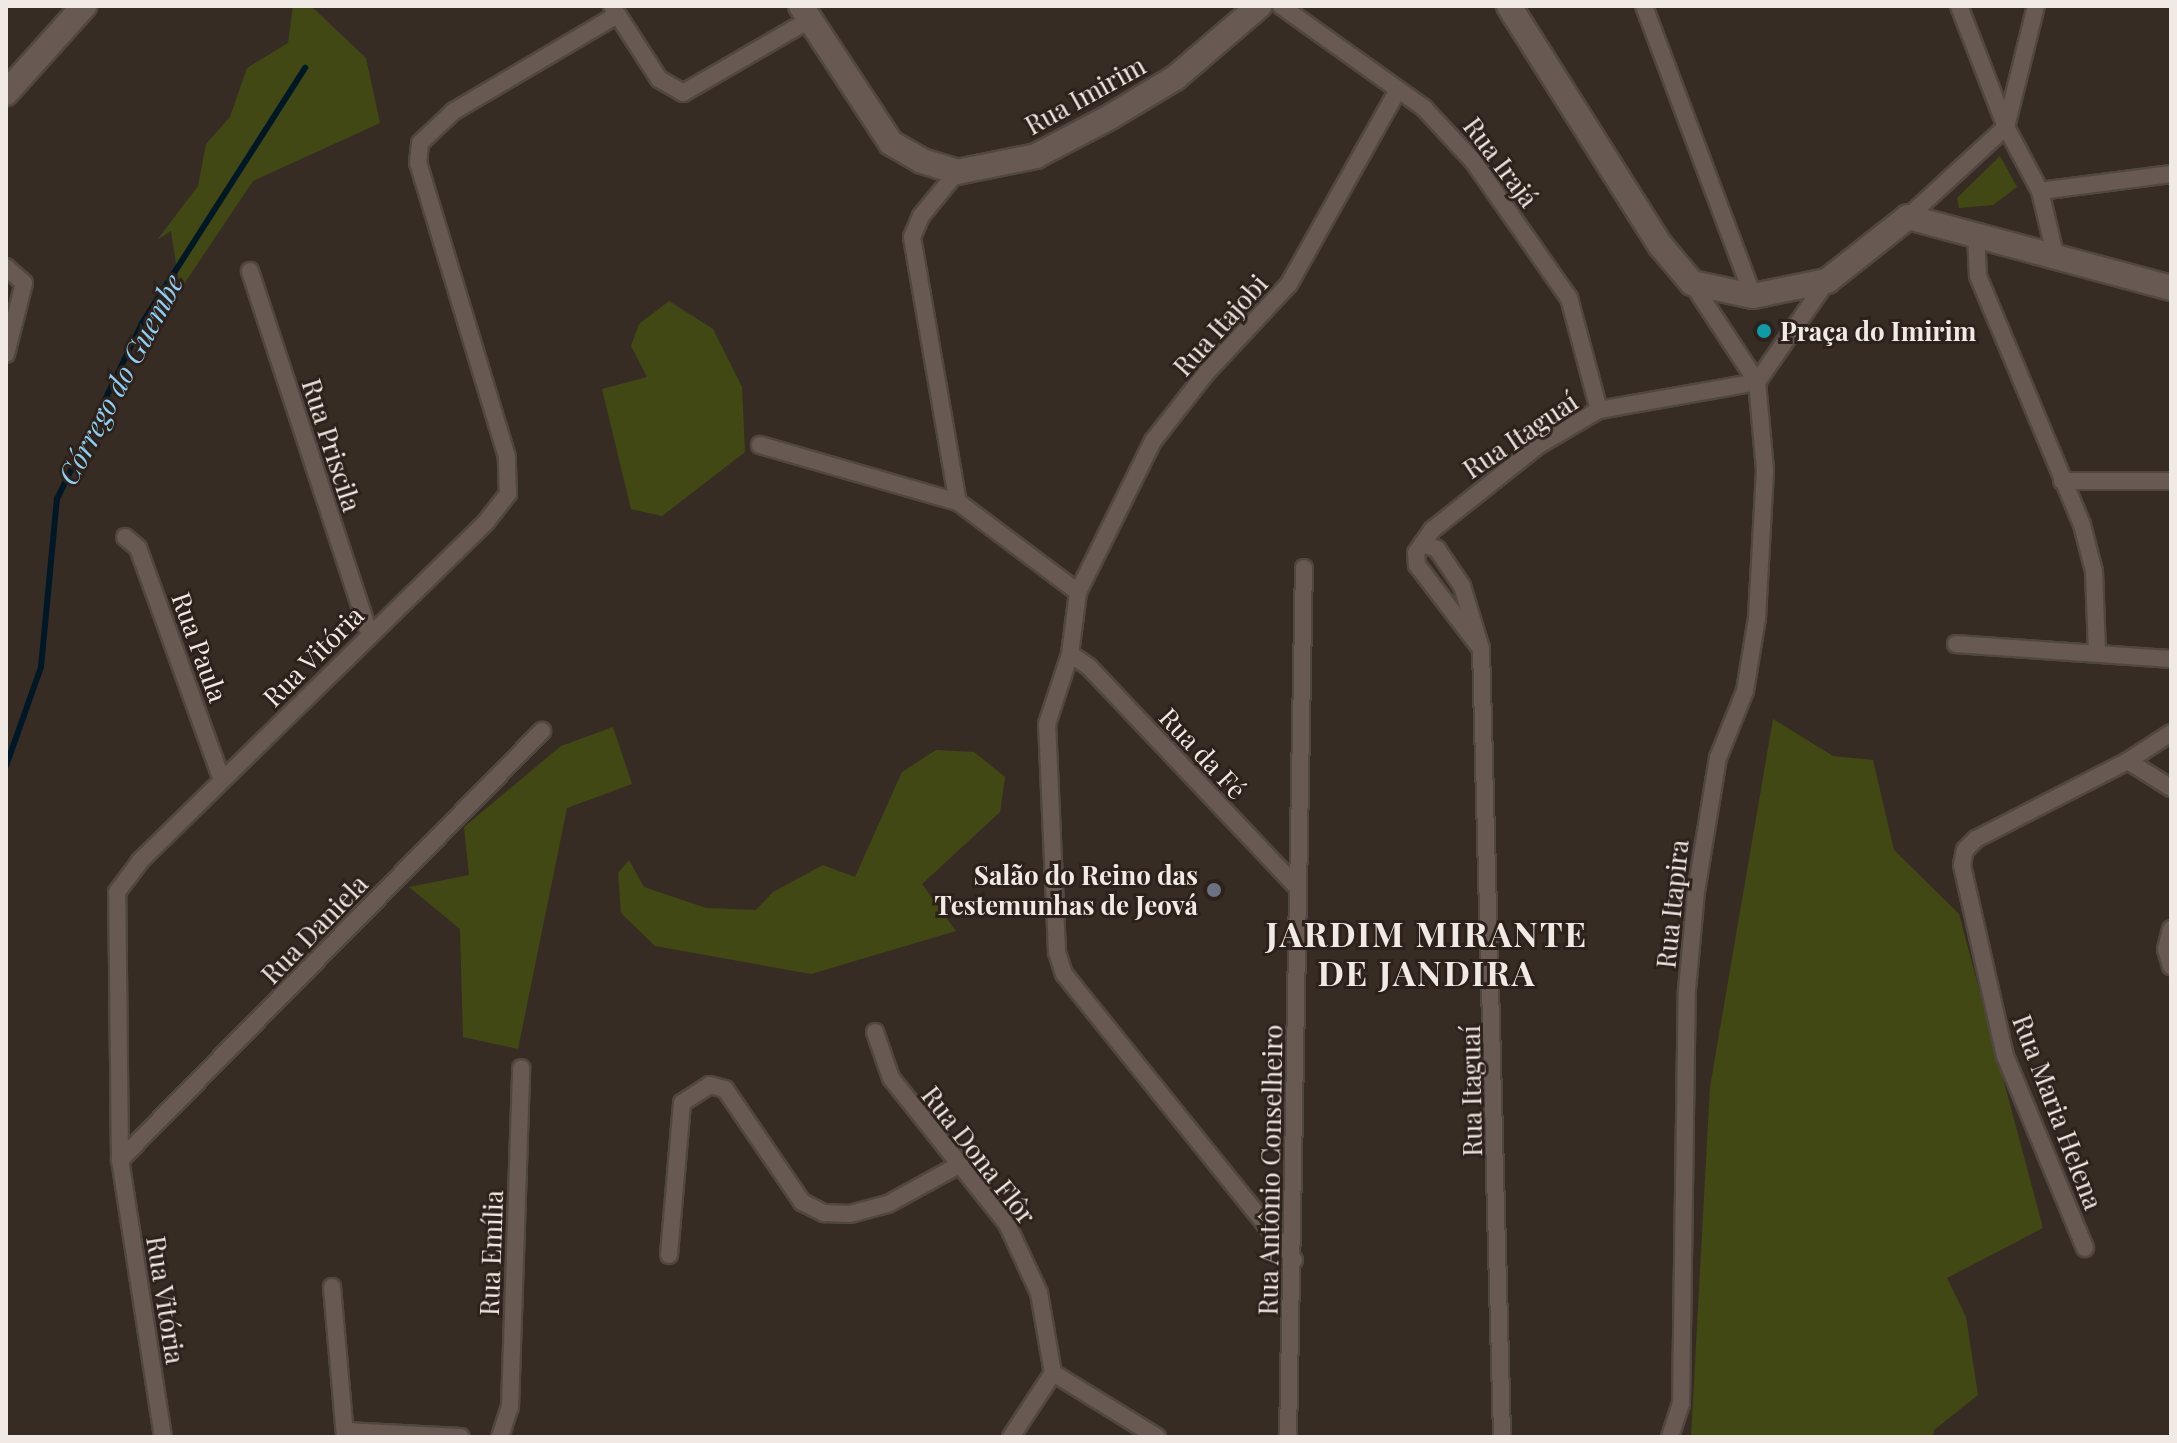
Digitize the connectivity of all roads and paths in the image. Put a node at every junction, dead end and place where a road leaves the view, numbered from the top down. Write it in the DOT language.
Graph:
graph roads {
  1 [pos="84,6"];
  2 [pos="1259,6"];
  3 [pos="1281,6"];
  4 [pos="1509,6"];
  5 [pos="1644,6"];
  6 [pos="1959,6"];
  7 [pos="2036,6"];
  8 [pos="614,10"];
  9 [pos="805,13"];
  10 [pos="1398,90"];
  11 [pos="6,93"];
  12 [pos="2006,127"];
  13 [pos="957,172"];
  14 [pos="2171,174"];
  15 [pos="2040,191"];
  16 [pos="1908,217"];
  17 [pos="1976,234"];
  18 [pos="2055,254"];
  19 [pos="6,267"];
  20 [pos="250,271"];
  21 [pos="1827,281"];
  22 [pos="1692,283"];
  23 [pos="2171,288"];
  24 [pos="1753,296"];
  25 [pos="6,354"];
  26 [pos="1757,382"];
  27 [pos="1599,410"];
  28 [pos="760,445"];
  29 [pos="2062,481"];
  30 [pos="2171,481"];
  31 [pos="958,502"];
  32 [pos="125,537"];
  33 [pos="1422,544"];
  34 [pos="1304,568"];
  35 [pos="1078,592"];
  36 [pos="369,634"];
  37 [pos="1956,644"];
  38 [pos="1481,649"];
  39 [pos="2097,652"];
  40 [pos="1070,654"];
  41 [pos="2171,659"];
  42 [pos="542,731"];
  43 [pos="2171,733"];
  44 [pos="2128,761"];
  45 [pos="222,780"];
  46 [pos="2171,788"];
  47 [pos="1298,888"];
  48 [pos="2171,929"];
  49 [pos="2171,966"];
  50 [pos="875,1032"];
  51 [pos="521,1068"];
  52 [pos="120,1160"];
  53 [pos="959,1165"];
  54 [pos="2085,1248"];
  55 [pos="669,1255"];
  56 [pos="1294,1260"];
  57 [pos="332,1287"];
  58 [pos="1053,1373"];
  59 [pos="345,1434"];
  60 [pos="163,1437"];
  61 [pos="461,1437"];
  62 [pos="500,1437"];
  63 [pos="1011,1437"];
  64 [pos="1157,1437"];
  65 [pos="1288,1437"];
  66 [pos="1502,1437"];
  67 [pos="1670,1437"];
  1 -- 11 [label="street"];
  2 -- 13 [label="street, Rua Imirim"];
  3 -- 10 [label="street, Rua Irajá"];
  4 -- 22 [label="street"];
  5 -- 24 [label="street"];
  6 -- 12 [label="street"];
  7 -- 12 [label="street"];
  8 -- 9 [label="street"];
  8 -- 36 [label="street, Rua Vitória"];
  9 -- 13 [label="street, Rua Imirim"];
  10 -- 27 [label="street, Rua Irajá"];
  10 -- 35 [label="street, Rua Itajobi"];
  12 -- 15 [label="street"];
  12 -- 16 [label="street"];
  13 -- 31 [label="street"];
  14 -- 15 [label="street"];
  15 -- 18 [label="street"];
  16 -- 17 [label="street"];
  16 -- 21 [label="street"];
  17 -- 18 [label="street"];
  17 -- 29 [label="street"];
  18 -- 23 [label="street"];
  19 -- 25 [label="street"];
  20 -- 36 [label="street, Rua Priscila"];
  21 -- 24 [label="street"];
  21 -- 26 [label="street"];
  22 -- 24 [label="street"];
  22 -- 26 [label="street, Rua Itapira"];
  26 -- 27 [label="street, Rua Itaguaí"];
  26 -- 67 [label="street, Rua Itapira"];
  27 -- 33 [label="street, Rua Itaguaí"];
  28 -- 31 [label="street"];
  29 -- 30 [label="street"];
  29 -- 39 [label="street"];
  31 -- 35 [label="street"];
  32 -- 45 [label="street, Rua Paula"];
  33 -- 38 [label="street, Rua Itaguaí"];
  33 -- 38 [label="street"];
  34 -- 47 [label="street, Rua Antônio Conselheiro"];
  35 -- 40 [label="street, Rua Itajobi"];
  36 -- 45 [label="street, Rua Vitória"];
  37 -- 39 [label="street"];
  38 -- 66 [label="street, Rua Itaguaí"];
  39 -- 41 [label="street"];
  40 -- 47 [label="street, Rua da Fé"];
  40 -- 56 [label="street, Rua Itajobi"];
  42 -- 52 [label="street, Rua Daniela"];
  43 -- 44 [label="street, Rua Maria Helena"];
  44 -- 46 [label="street"];
  44 -- 54 [label="street, Rua Maria Helena"];
  45 -- 52 [label="street, Rua Vitória"];
  47 -- 56 [label="street, Rua Antônio Conselheiro"];
  48 -- 49 [label="street"];
  50 -- 53 [label="street, Rua Dona Flôr"];
  51 -- 62 [label="street, Rua Emília"];
  52 -- 60 [label="street, Rua Vitória"];
  53 -- 55 [label="street"];
  53 -- 58 [label="street, Rua Dona Flôr"];
  56 -- 65 [label="street, Rua Antônio Conselheiro"];
  57 -- 59 [label="street"];
  58 -- 63 [label="street"];
  58 -- 64 [label="street"];
  59 -- 61 [label="street"];
}
